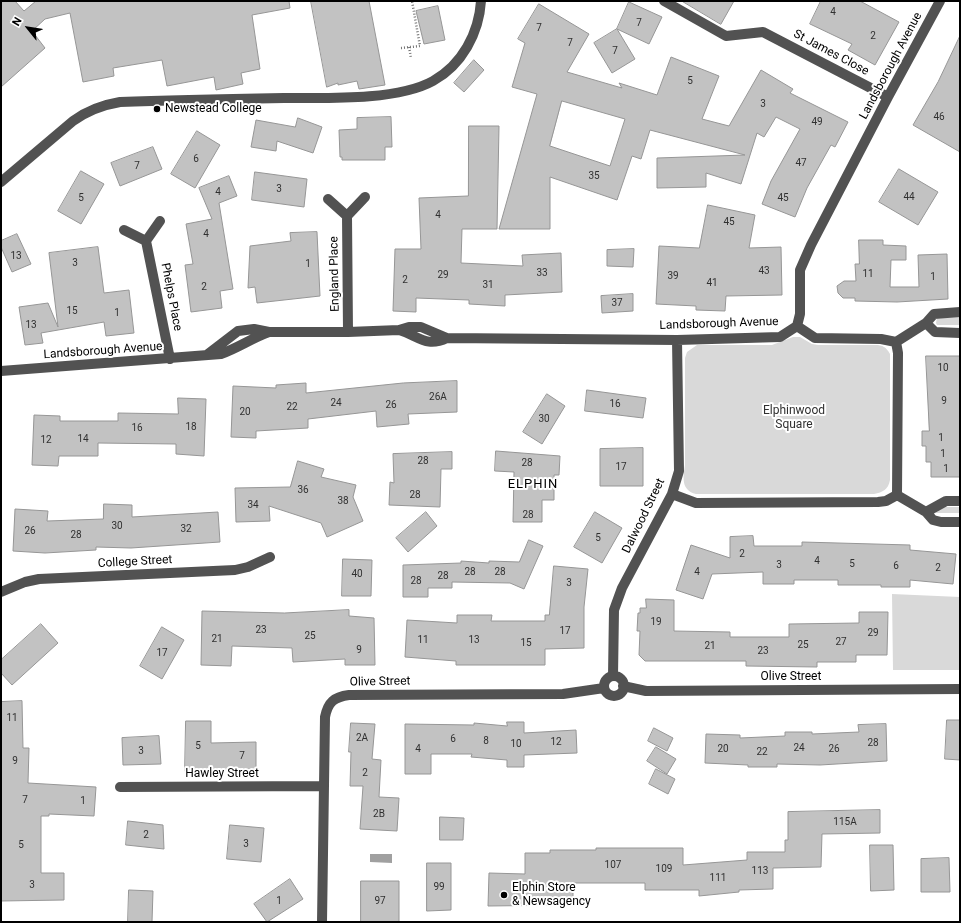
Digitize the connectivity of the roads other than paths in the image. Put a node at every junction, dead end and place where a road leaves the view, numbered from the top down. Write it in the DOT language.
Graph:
graph roads {
  1 [pos="481,1"];
  2 [pos="664,1"];
  3 [pos="940,1"];
  4 [pos="888,97"];
  5 [pos="1,182"];
  6 [pos="365,197"];
  7 [pos="328,199"];
  8 [pos="347,216"];
  9 [pos="160,221"];
  10 [pos="124,230"];
  11 [pos="146,241"];
  12 [pos="960,312"];
  13 [pos="926,324"];
  14 [pos="797,326"];
  15 [pos="348,332"];
  16 [pos="960,333"];
  17 [pos="677,340"];
  18 [pos="896,342"];
  19 [pos="170,359"];
  20 [pos="1,371"];
  21 [pos="672,494"];
  22 [pos="897,495"];
  23 [pos="960,501"];
  24 [pos="926,512"];
  25 [pos="960,522"];
  26 [pos="270,557"];
  27 [pos="1,592"];
  28 [pos="613,676"];
  29 [pos="623,686"];
  30 [pos="604,688"];
  31 [pos="960,689"];
  32 [pos="324,786"];
  33 [pos="120,787"];
  34 [pos="322,922"];
  1 -- 5 [label="street"];
  2 -- 4 [label="street, St James Close"];
  3 -- 4 [label="street, Landsborough Avenue"];
  4 -- 14 [label="street, Landsborough Avenue"];
  6 -- 8 [label="street"];
  7 -- 8 [label="street"];
  8 -- 15 [label="street, England Place"];
  9 -- 11 [label="street"];
  10 -- 11 [label="street"];
  11 -- 19 [label="street, Phelps Place"];
  12 -- 13 [label="street"];
  13 -- 16 [label="street"];
  13 -- 18 [label="street"];
  14 -- 17 [label="street, Landsborough Avenue"];
  14 -- 18 [label="street"];
  15 -- 17 [label="street, Landsborough Avenue"];
  15 -- 19 [label="street, Landsborough Avenue"];
  17 -- 21 [label="street, Dalwood Street"];
  18 -- 22 [label="street"];
  19 -- 20 [label="street, Landsborough Avenue"];
  21 -- 22 [label="street"];
  21 -- 28 [label="street, Dalwood Street"];
  22 -- 24 [label="street"];
  23 -- 24 [label="street"];
  24 -- 25 [label="street"];
  26 -- 27 [label="street, College Street"];
  28 -- 29 [label="street"];
  28 -- 30 [label="street"];
  29 -- 30 [label="street"];
  29 -- 31 [label="street, Olive Street"];
  30 -- 32 [label="street, Olive Street"];
  32 -- 33 [label="street, Hawley Street"];
  32 -- 34 [label="street, Olive Street"];
}
